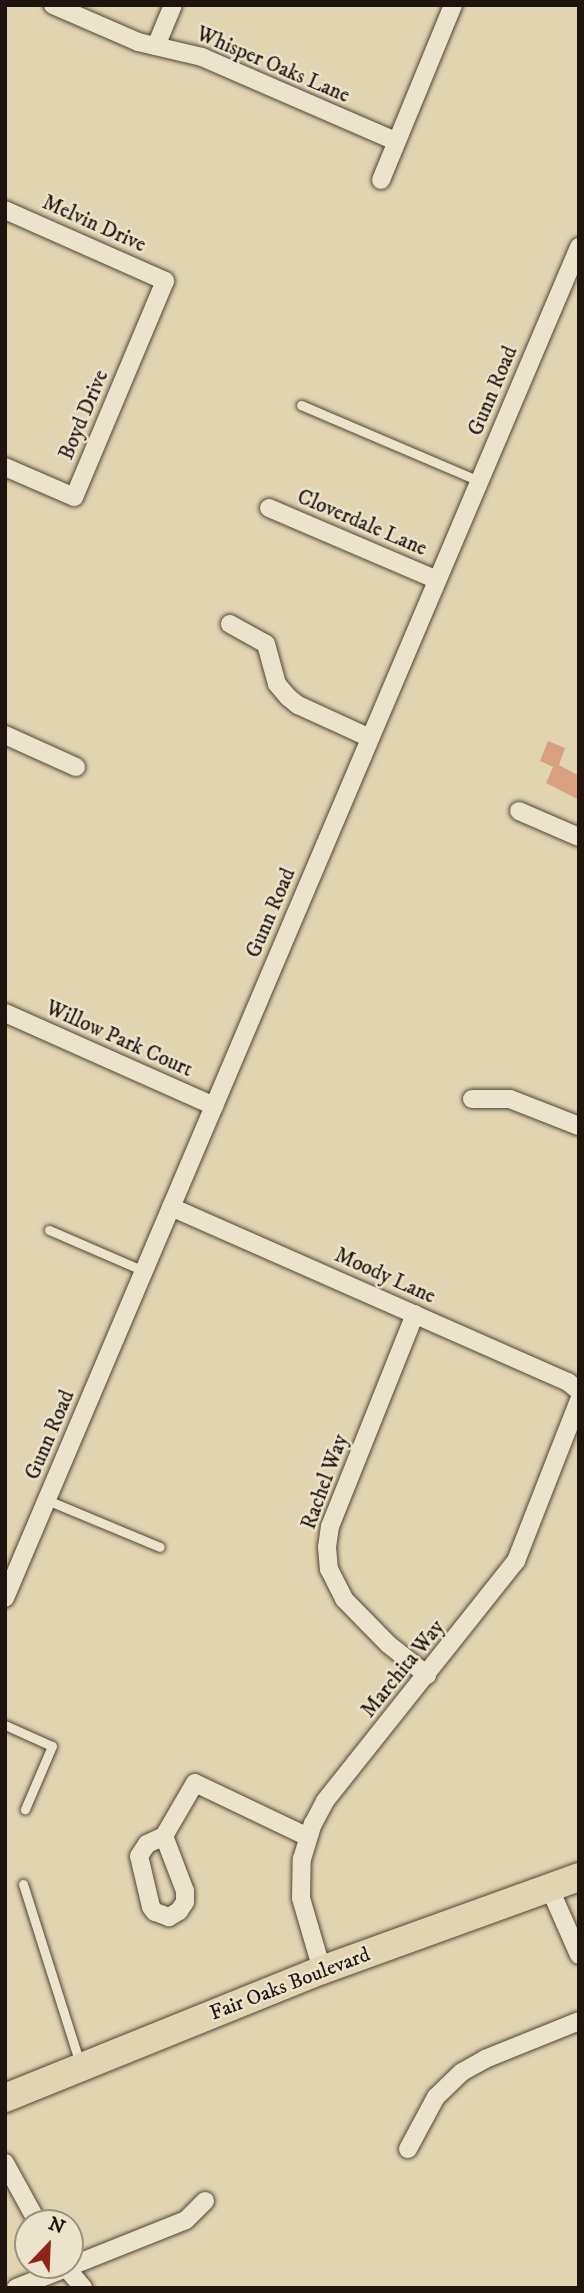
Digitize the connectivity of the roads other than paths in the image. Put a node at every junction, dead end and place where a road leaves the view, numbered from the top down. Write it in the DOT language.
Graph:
graph roads {
  1 [pos="53,5"];
  2 [pos="173,5"];
  3 [pos="453,5"];
  4 [pos="156,47"];
  5 [pos="395,141"];
  6 [pos="381,180"];
  7 [pos="5,210"];
  8 [pos="579,247"];
  9 [pos="165,281"];
  10 [pos="301,405"];
  11 [pos="5,467"];
  12 [pos="479,481"];
  13 [pos="269,508"];
  14 [pos="437,580"];
  15 [pos="230,624"];
  16 [pos="5,735"];
  17 [pos="370,738"];
  18 [pos="76,767"];
  19 [pos="519,811"];
  20 [pos="579,837"];
  21 [pos="5,1013"];
  22 [pos="472,1099"];
  23 [pos="214,1106"];
  24 [pos="579,1126"];
  25 [pos="171,1207"];
  26 [pos="49,1230"];
  27 [pos="144,1271"];
  28 [pos="415,1314"];
  29 [pos="579,1391"];
  30 [pos="579,1400"];
  31 [pos="47,1500"];
  32 [pos="160,1547"];
  33 [pos="7,1589"];
  34 [pos="427,1675"];
  35 [pos="5,1725"];
  36 [pos="24,1809"];
  37 [pos="164,1836"];
  38 [pos="308,1837"];
  39 [pos="579,1877"];
  40 [pos="23,1884"];
  41 [pos="550,1889"];
  42 [pos="579,1955"];
  43 [pos="322,1970"];
  44 [pos="579,2021"];
  45 [pos="81,2066"];
  46 [pos="5,2098"];
  47 [pos="408,2149"];
  48 [pos="5,2163"];
  49 [pos="205,2201"];
  50 [pos="30,2209"];
  51 [pos="84,2259"];
  52 [pos="36,2279"];
  53 [pos="16,2288"];
  1 -- 4 [label="street, Whisper Oaks Lane"];
  2 -- 4 [label="street"];
  3 -- 5 [label="street"];
  4 -- 5 [label="street, Whisper Oaks Lane"];
  5 -- 6 [label="street"];
  7 -- 9 [label="street, Melvin Drive"];
  8 -- 12 [label="street, Gunn Road"];
  9 -- 11 [label="street, Boyd Drive"];
  10 -- 12 [label="lane"];
  12 -- 14 [label="street, Gunn Road"];
  13 -- 14 [label="street, Cloverdale Lane"];
  14 -- 17 [label="street, Gunn Road"];
  15 -- 17 [label="street"];
  16 -- 18 [label="street"];
  17 -- 23 [label="street, Gunn Road"];
  19 -- 20 [label="street"];
  21 -- 23 [label="street, Willow Park Court"];
  22 -- 24 [label="street"];
  23 -- 25 [label="street, Gunn Road"];
  25 -- 27 [label="street, Gunn Road"];
  25 -- 28 [label="street, Moody Lane"];
  26 -- 27 [label="lane"];
  27 -- 31 [label="street, Gunn Road"];
  28 -- 29 [label="street, Moody Lane"];
  28 -- 34 [label="street, Rachel Way"];
  30 -- 34 [label="street, Marchita Way"];
  31 -- 32 [label="lane"];
  31 -- 33 [label="street, Gunn Road"];
  34 -- 38 [label="street, Marchita Way"];
  35 -- 36 [label="lane"];
  37 -- 38 [label="street"];
  38 -- 43 [label="street, Marchita Way"];
  39 -- 41 [label="main road, Fair Oaks Boulevard"];
  40 -- 45 [label="lane"];
  41 -- 42 [label="street"];
  41 -- 43 [label="main road, Fair Oaks Boulevard"];
  43 -- 45 [label="main road, Fair Oaks Boulevard"];
  44 -- 47 [label="street"];
  45 -- 46 [label="main road, Fair Oaks Boulevard"];
  48 -- 50 [label="street"];
  49 -- 51 [label="street"];
  52 -- 53 [label="street"];
}
